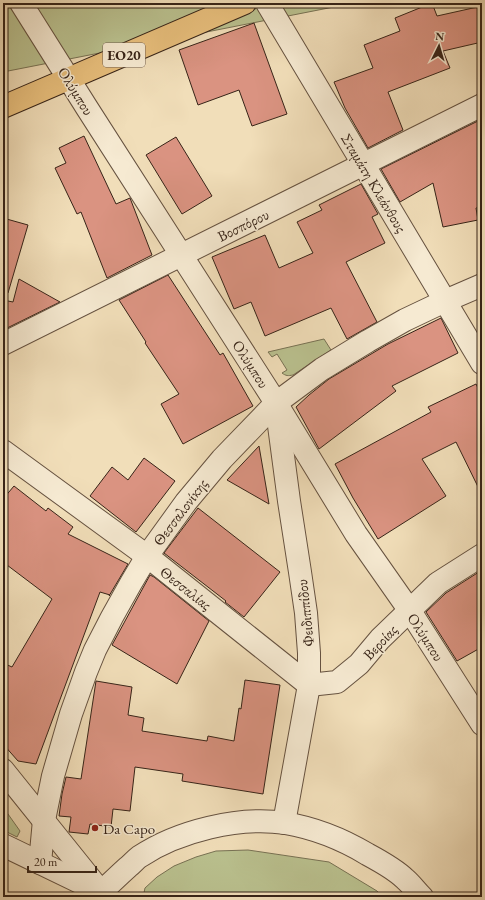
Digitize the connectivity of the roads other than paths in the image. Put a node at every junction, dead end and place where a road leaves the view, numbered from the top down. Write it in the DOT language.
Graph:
graph roads {
  1 [pos="21,3"];
  2 [pos="245,3"];
  3 [pos="266,3"];
  4 [pos="68,79"];
  5 [pos="482,105"];
  6 [pos="3,107"];
  7 [pos="363,164"];
  8 [pos="181,255"];
  9 [pos="482,285"];
  10 [pos="445,300"];
  11 [pos="3,344"];
  12 [pos="482,363"];
  13 [pos="276,403"];
  14 [pos="3,451"];
  15 [pos="482,555"];
  16 [pos="147,556"];
  17 [pos="410,611"];
  18 [pos="309,685"];
  19 [pos="482,724"];
  20 [pos="3,770"];
  21 [pos="44,820"];
  22 [pos="284,823"];
  23 [pos="3,845"];
  24 [pos="40,863"];
  25 [pos="100,895"];
  26 [pos="422,897"];
  1 -- 4 [label="street, Ολύμπου"];
  2 -- 4 [label="main road, ΕΟ20"];
  3 -- 7 [label="street, Σταμάτη Κλεάνθους"];
  4 -- 6 [label="main road, ΕΟ20"];
  4 -- 8 [label="street, Ολύμπου"];
  5 -- 7 [label="street, Βοσπόρου"];
  7 -- 8 [label="street, Βοσπόρου"];
  7 -- 10 [label="street, Σταμάτη Κλεάνθους"];
  8 -- 11 [label="street, Βοσπόρου"];
  8 -- 13 [label="street, Ολύμπου"];
  9 -- 10 [label="street, Θεσσαλονίκης"];
  10 -- 12 [label="street, Σταμάτη Κλεάνθους"];
  10 -- 13 [label="street, Θεσσαλονίκης"];
  13 -- 16 [label="street, Θεσσαλονίκης"];
  13 -- 17 [label="street, Ολύμπου"];
  13 -- 18 [label="street, Φειδιππίδου"];
  14 -- 16 [label="street, Θεσσαλίας"];
  15 -- 17 [label="street, Βεροίας"];
  16 -- 18 [label="street, Θεσσαλίας"];
  16 -- 21 [label="street, Θεσσαλονίκης"];
  17 -- 18 [label="street, Βεροίας"];
  17 -- 19 [label="street, Ολύμπου"];
  18 -- 22 [label="street, Φειδιππίδου"];
  20 -- 21 [label="street"];
  21 -- 24 [label="street, Θεσσαλονίκης"];
  21 -- 25 [label="street"];
  22 -- 25 [label="street"];
  22 -- 26 [label="street"];
  23 -- 24 [label="street"];
  24 -- 25 [label="street"];
}
